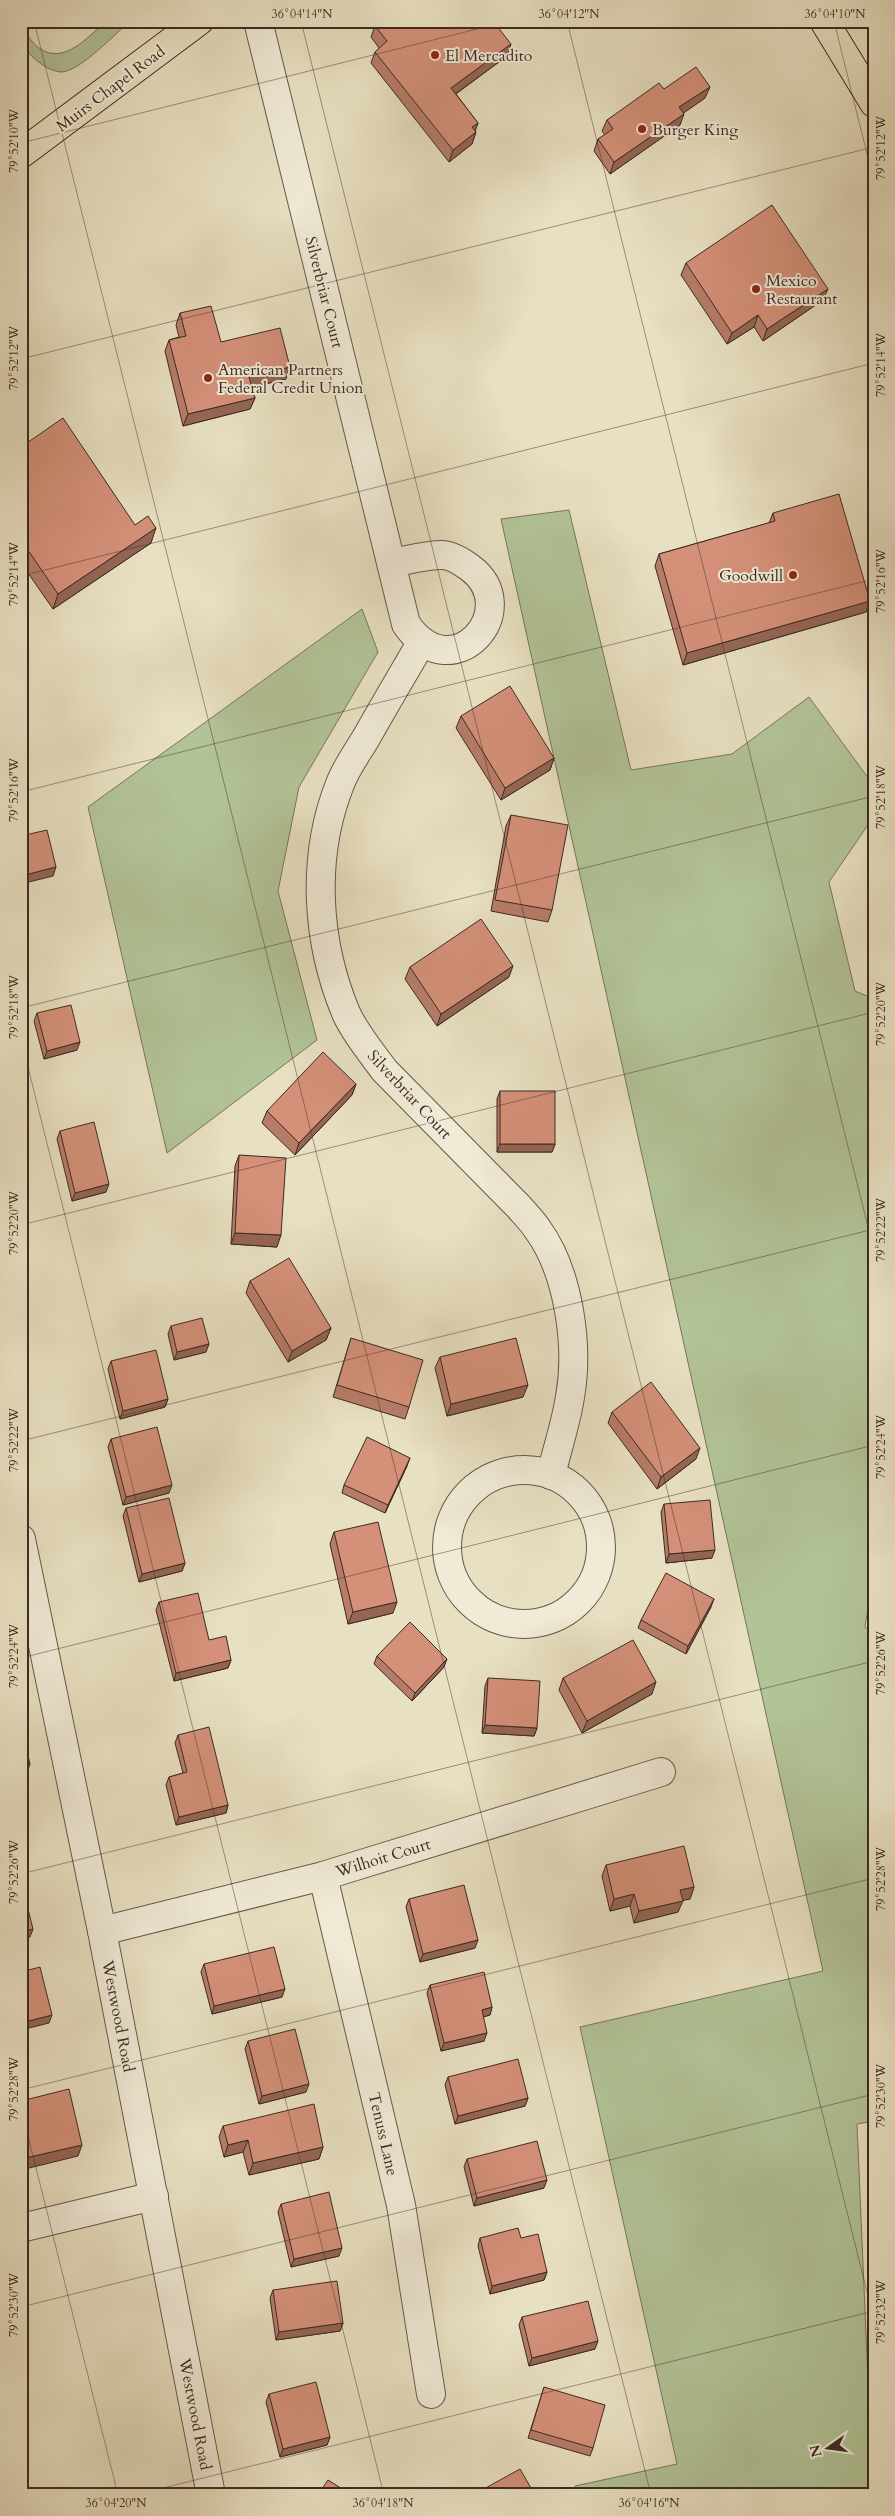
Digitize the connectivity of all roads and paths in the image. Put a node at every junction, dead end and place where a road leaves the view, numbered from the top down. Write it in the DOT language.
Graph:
graph roads {
  1 [pos="200,21"];
  2 [pos="258,21"];
  3 [pos="824,21"];
  4 [pos="874,104"];
  5 [pos="21,154"];
  6 [pos="392,563"];
  7 [pos="421,642"];
  8 [pos="551,1475"];
  9 [pos="21,1539"];
  10 [pos="661,1772"];
  11 [pos="323,1876"];
  12 [pos="102,1931"];
  13 [pos="154,2196"];
  14 [pos="21,2228"];
  15 [pos="432,2394"];
  16 [pos="211,2495"];
  1 -- 5 [label="main road, Muirs Chapel Road"];
  2 -- 6 [label="street, Silverbriar Court"];
  3 -- 4 [label="main road"];
  6 -- 7 [label="street, Silverbriar Court"];
  6 -- 7 [label="street"];
  7 -- 8 [label="street, Silverbriar Court"];
  8 -- 8 [label="street"];
  9 -- 12 [label="street, Westwood Road"];
  10 -- 11 [label="street, Wilhoit Court"];
  11 -- 12 [label="street, Wilhoit Court"];
  11 -- 15 [label="street, Tenuss Lane"];
  12 -- 13 [label="street, Westwood Road"];
  13 -- 14 [label="street"];
  13 -- 16 [label="street, Westwood Road"];
}
